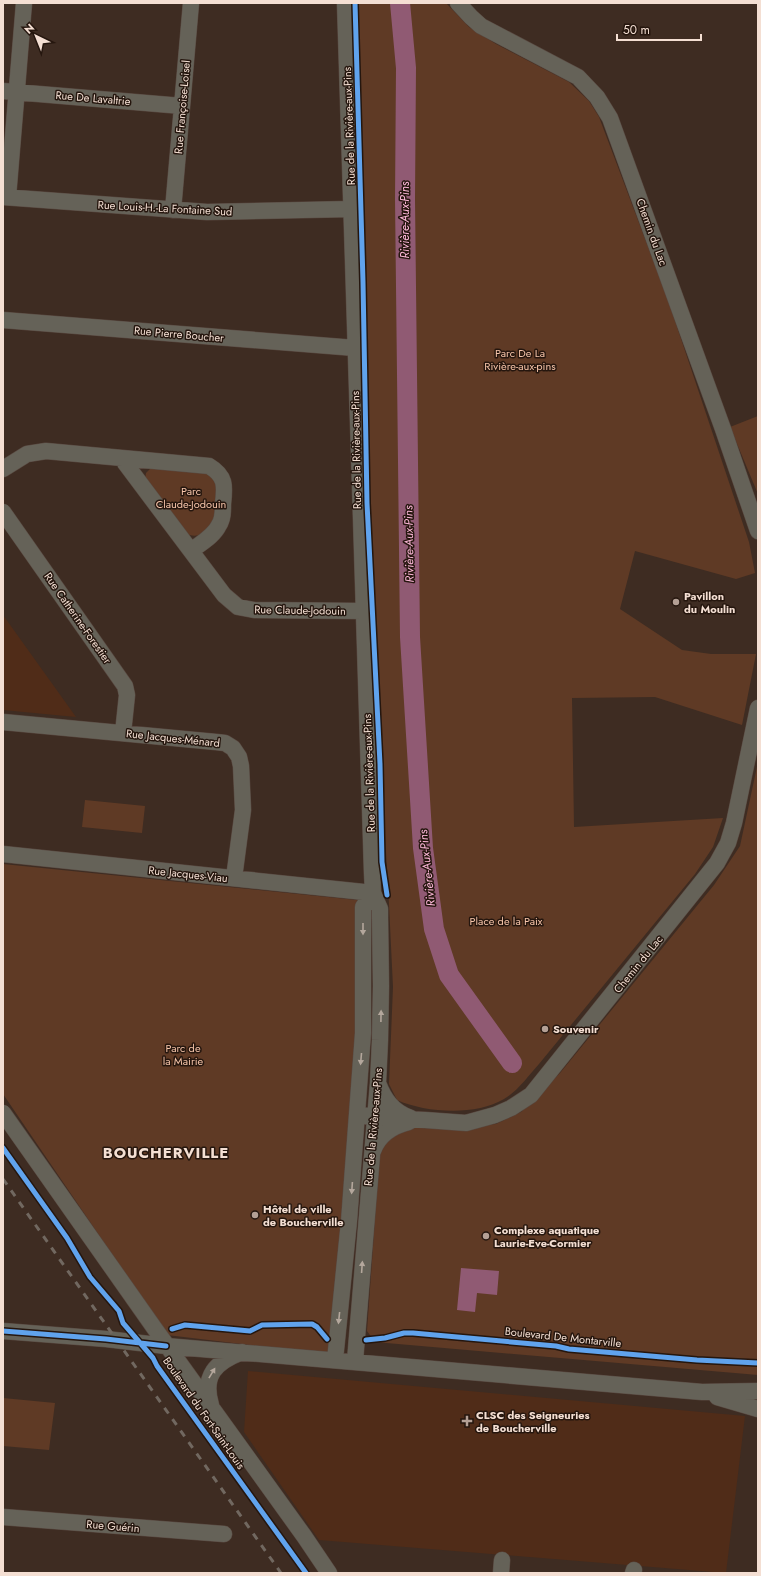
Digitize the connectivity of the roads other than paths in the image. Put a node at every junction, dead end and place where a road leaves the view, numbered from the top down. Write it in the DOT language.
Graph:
graph roads {
  1 [pos="24,3"];
  2 [pos="188,3"];
  3 [pos="345,3"];
  4 [pos="458,3"];
  5 [pos="10,92"];
  6 [pos="182,106"];
  7 [pos="6,197"];
  8 [pos="351,209"];
  9 [pos="173,210"];
  10 [pos="3,320"];
  11 [pos="355,348"];
  12 [pos="122,459"];
  13 [pos="3,469"];
  14 [pos="3,512"];
  15 [pos="758,531"];
  16 [pos="191,551"];
  17 [pos="363,611"];
  18 [pos="758,708"];
  19 [pos="3,722"];
  20 [pos="123,733"];
  21 [pos="3,854"];
  22 [pos="234,878"];
  23 [pos="373,893"];
  24 [pos="378,1083"];
  25 [pos="3,1113"];
  26 [pos="357,1115"];
  27 [pos="375,1116"];
  28 [pos="417,1120"];
  29 [pos="370,1160"];
  30 [pos="3,1331"];
  31 [pos="166,1346"];
  32 [pos="244,1352"];
  33 [pos="335,1360"];
  34 [pos="355,1362"];
  35 [pos="702,1392"];
  36 [pos="758,1392"];
  37 [pos="758,1409"];
  38 [pos="212,1410"];
  39 [pos="3,1517"];
  40 [pos="224,1534"];
  41 [pos="329,1573"];
  1 -- 5 [label="street"];
  2 -- 6 [label="street, Rue Françoise-Loisel"];
  3 -- 8 [label="street, Rue de la Rivière-aux-Pins"];
  4 -- 15 [label="street, Chemin du Lac"];
  5 -- 6 [label="street, Rue De Lavaltrie"];
  5 -- 7 [label="street"];
  6 -- 9 [label="street, Rue Françoise-Loisel"];
  7 -- 9 [label="street, Rue Louis-H.-La Fontaine Sud"];
  8 -- 9 [label="street, Rue Louis-H.-La Fontaine Sud"];
  8 -- 11 [label="street, Rue de la Rivière-aux-Pins"];
  10 -- 11 [label="street, Rue Pierre Boucher"];
  11 -- 17 [label="street, Rue de la Rivière-aux-Pins"];
  12 -- 13 [label="street"];
  12 -- 16 [label="street, Rue Claude-Jodouin"];
  12 -- 16 [label="street"];
  14 -- 20 [label="street, Rue Catherine-Forestier"];
  16 -- 17 [label="street, Rue Claude-Jodouin"];
  17 -- 23 [label="street, Rue de la Rivière-aux-Pins"];
  18 -- 28 [label="street, Chemin du Lac"];
  19 -- 20 [label="street, Rue Jacques-Ménard"];
  20 -- 22 [label="street, Rue Jacques-Ménard"];
  21 -- 22 [label="street, Rue Jacques-Viau"];
  22 -- 23 [label="street, Rue Jacques-Viau"];
  24 -- 23 [label="street, Rue de la Rivière-aux-Pins, one-way"];
  23 -- 26 [label="street, Rue de la Rivière-aux-Pins, one-way"];
  24 -- 27 [label="street, Rue de la Rivière-aux-Pins"];
  24 -- 28 [label="street, Chemin du Lac"];
  25 -- 31 [label="street, Boulevard du Fort-Saint-Louis"];
  26 -- 27 [label="street, Chemin du Lac"];
  26 -- 33 [label="street, Rue de la Rivière-aux-Pins, one-way"];
  27 -- 28 [label="street, Chemin du Lac"];
  27 -- 29 [label="street, Rue de la Rivière-aux-Pins"];
  28 -- 29 [label="street, Chemin du Lac"];
  34 -- 29 [label="street, Rue de la Rivière-aux-Pins, one-way"];
  30 -- 31 [label="street"];
  31 -- 32 [label="street"];
  31 -- 38 [label="street, Boulevard du Fort-Saint-Louis"];
  32 -- 33 [label="street"];
  38 -- 32 [label="street, one-way"];
  33 -- 34 [label="street"];
  34 -- 35 [label="street"];
  35 -- 36 [label="street"];
  35 -- 37 [label="street"];
  38 -- 41 [label="street, Boulevard du Fort-Saint-Louis"];
  39 -- 40 [label="street, Rue Guérin"];
}
